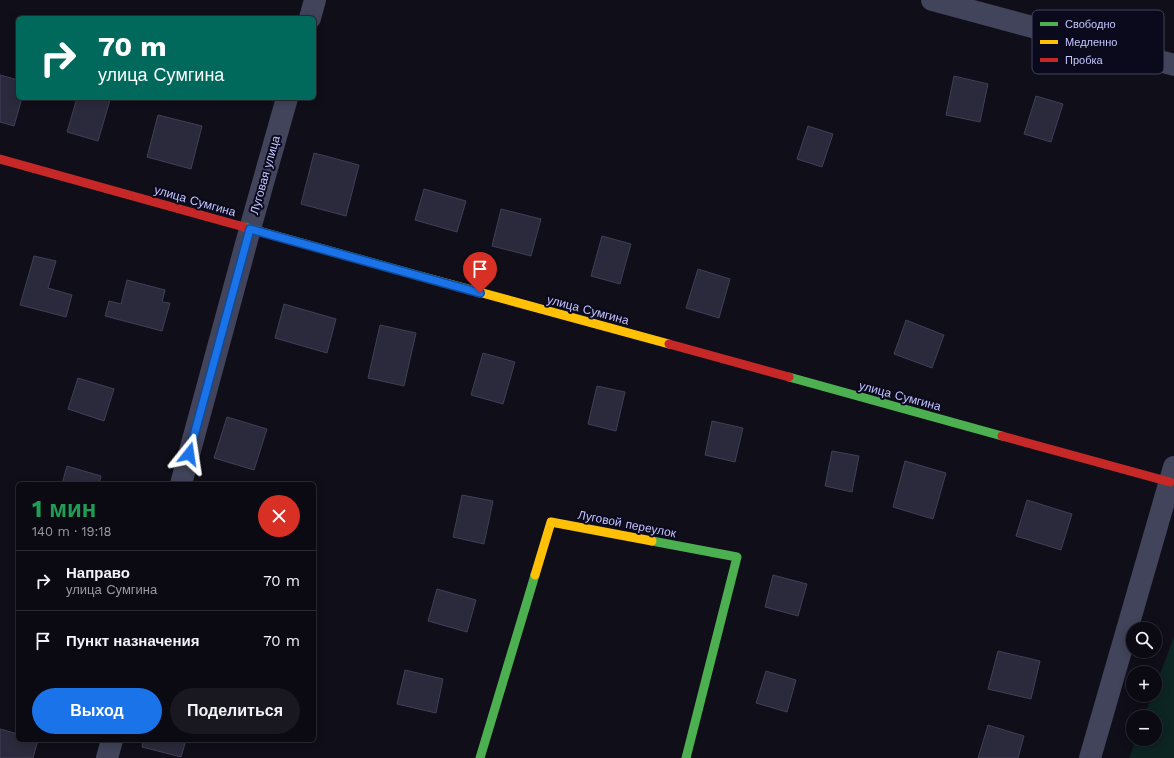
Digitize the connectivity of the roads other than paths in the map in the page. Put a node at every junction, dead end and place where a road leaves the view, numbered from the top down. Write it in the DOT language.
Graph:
graph roads {
  1 [pos="315,0"];
  2 [pos="932,0"];
  3 [pos="984,0"];
  4 [pos="311,16"];
  5 [pos="1001,19"];
  6 [pos="1032,27"];
  7 [pos="1164,62"];
  8 [pos="1174,65"];
  9 [pos="286,100"];
  10 [pos="0,158"];
  11 [pos="250,229"];
  12 [pos="1172,474"];
  13 [pos="182,482"];
  14 [pos="111,742"];
  15 [pos="107,758"];
  16 [pos="480,758"];
  17 [pos="686,758"];
  18 [pos="1090,758"];
  1 -- 4 [label="street"];
  2 -- 5 [label="street"];
  3 -- 5 [label="street"];
  5 -- 6 [label="street"];
  7 -- 8 [label="street"];
  9 -- 11 [label="street, Луговая улица"];
  10 -- 11 [label="street, улица Сумгина"];
  11 -- 12 [label="street, улица Сумгина"];
  11 -- 13 [label="street, Луговая улица"];
  12 -- 18 [label="street"];
  14 -- 15 [label="street"];
  16 -- 17 [label="street, Луговой переулок"];
}
